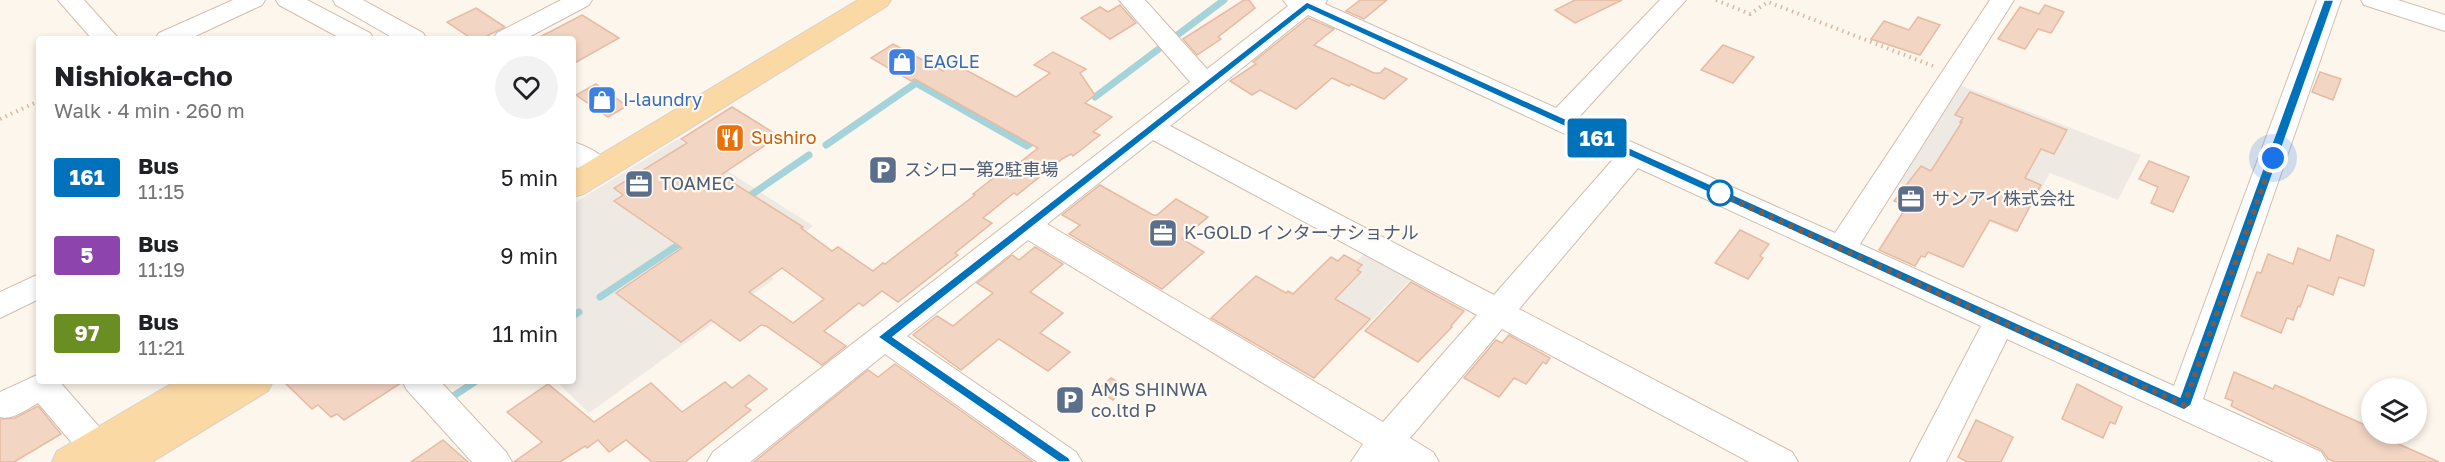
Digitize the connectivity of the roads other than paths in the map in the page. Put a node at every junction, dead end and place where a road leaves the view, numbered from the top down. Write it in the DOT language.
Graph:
graph roads {
  1 [pos="70,0"];
  2 [pos="253,0"];
  3 [pos="288,0"];
  4 [pos="345,0"];
  5 [pos="580,0"];
  6 [pos="841,0"];
  7 [pos="877,0"];
  8 [pos="1131,0"];
  9 [pos="1674,0"];
  10 [pos="2002,0"];
  11 [pos="2329,0"];
  12 [pos="2373,0"];
  13 [pos="1306,2"];
  14 [pos="2445,23"];
  15 [pos="103,36"];
  16 [pos="175,36"];
  17 [pos="355,36"];
  18 [pos="409,36"];
  19 [pos="513,36"];
  20 [pos="1208,81"];
  21 [pos="1560,121"];
  22 [pos="1151,127"];
  23 [pos="1634,154"];
  24 [pos="582,159"];
  25 [pos="576,177"];
  26 [pos="1026,225"];
  27 [pos="1840,249"];
  28 [pos="36,287"];
  29 [pos="0,306"];
  30 [pos="1497,313"];
  31 [pos="2000,321"];
  32 [pos="884,337"];
  33 [pos="202,384"];
  34 [pos="249,384"];
  35 [pos="422,384"];
  36 [pos="5,405"];
  37 [pos="2184,405"];
  38 [pos="1378,452"];
  39 [pos="96,457"];
  40 [pos="494,462"];
  41 [pos="725,462"];
  42 [pos="1064,462"];
  43 [pos="1421,462"];
  44 [pos="1780,462"];
  45 [pos="1929,462"];
  46 [pos="2309,462"];
  1 -- 15 [label="street"];
  2 -- 16 [label="street"];
  3 -- 17 [label="street"];
  4 -- 18 [label="street"];
  5 -- 19 [label="street"];
  6 -- 24 [label="main road"];
  7 -- 24 [label="main road"];
  8 -- 20 [label="street"];
  9 -- 21 [label="street"];
  10 -- 27 [label="street"];
  11 -- 37 [label="street"];
  12 -- 14 [label="street"];
  13 -- 20 [label="street"];
  13 -- 21 [label="street"];
  20 -- 22 [label="street"];
  21 -- 23 [label="street"];
  22 -- 26 [label="street"];
  22 -- 30 [label="street"];
  23 -- 27 [label="street"];
  23 -- 30 [label="street"];
  24 -- 25 [label="main road"];
  26 -- 32 [label="street"];
  26 -- 38 [label="street"];
  27 -- 31 [label="street"];
  28 -- 29 [label="street"];
  30 -- 38 [label="street"];
  30 -- 44 [label="street"];
  31 -- 37 [label="street"];
  31 -- 45 [label="street"];
  32 -- 41 [label="street"];
  32 -- 42 [label="street"];
  33 -- 39 [label="main road"];
  34 -- 39 [label="main road"];
  35 -- 40 [label="street"];
  36 -- 39 [label="street"];
  37 -- 46 [label="street"];
  38 -- 43 [label="street"];
}
